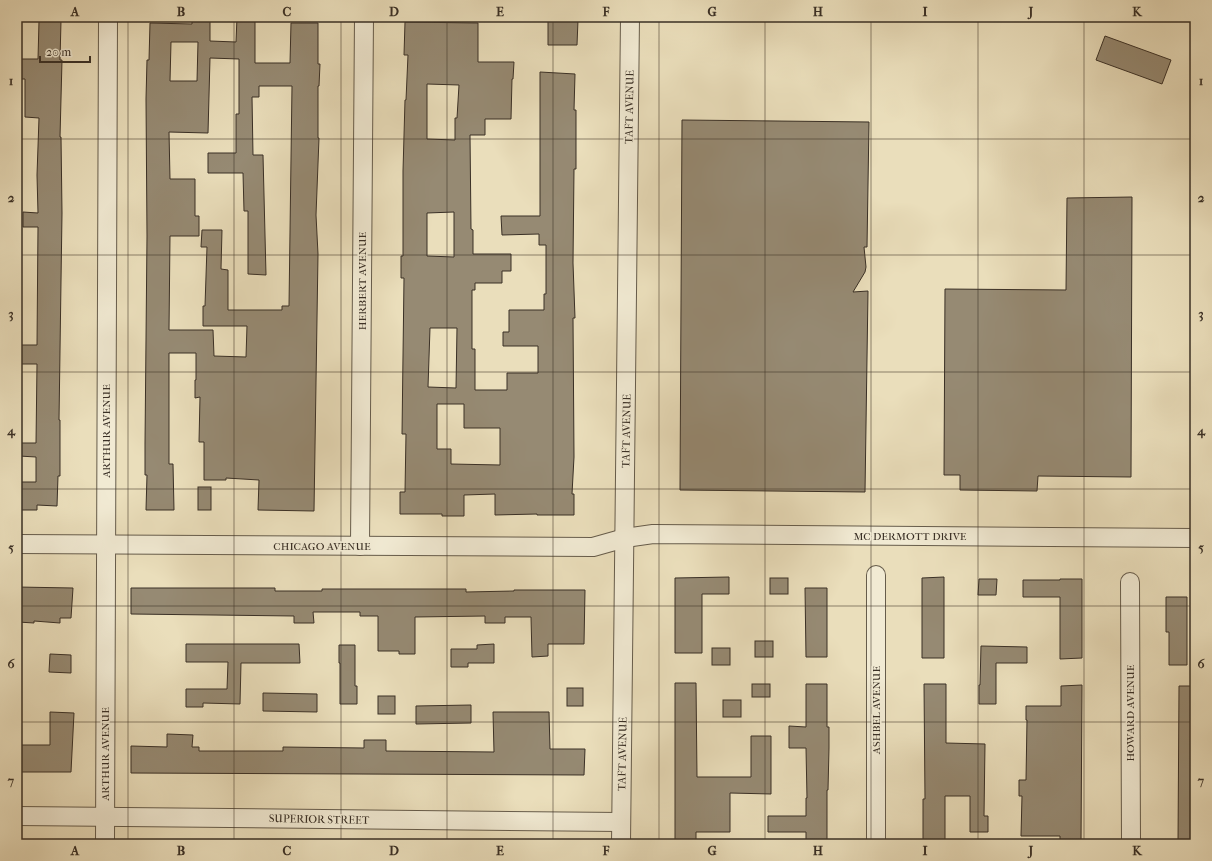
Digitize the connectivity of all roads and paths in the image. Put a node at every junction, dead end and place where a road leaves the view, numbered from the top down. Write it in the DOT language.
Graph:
graph roads {
  1 [pos="108,17"];
  2 [pos="364,17"];
  3 [pos="630,17"];
  4 [pos="625,538"];
  5 [pos="1195,538"];
  6 [pos="17,544"];
  7 [pos="106,545"];
  8 [pos="360,546"];
  9 [pos="876,575"];
  10 [pos="1130,582"];
  11 [pos="17,816"];
  12 [pos="105,816"];
  13 [pos="621,822"];
  14 [pos="105,844"];
  15 [pos="621,844"];
  16 [pos="876,844"];
  17 [pos="1131,844"];
  1 -- 7 [label="street, ARTHUR AVENUE"];
  2 -- 8 [label="street, HERBERT AVENUE"];
  3 -- 4 [label="street, TAFT AVENUE"];
  4 -- 5 [label="street, MC DERMOTT DRIVE"];
  4 -- 8 [label="street, CHICAGO AVENUE"];
  4 -- 13 [label="street, TAFT AVENUE"];
  6 -- 7 [label="street, CHICAGO AVENUE"];
  7 -- 8 [label="street, CHICAGO AVENUE"];
  7 -- 12 [label="street, ARTHUR AVENUE"];
  9 -- 16 [label="street, ASHBEL AVENUE"];
  10 -- 17 [label="street, HOWARD AVENUE"];
  11 -- 12 [label="street, SUPERIOR STREET"];
  12 -- 13 [label="street, SUPERIOR STREET"];
  12 -- 14 [label="street, ARTHUR AVENUE"];
  13 -- 15 [label="street, TAFT AVENUE"];
}
